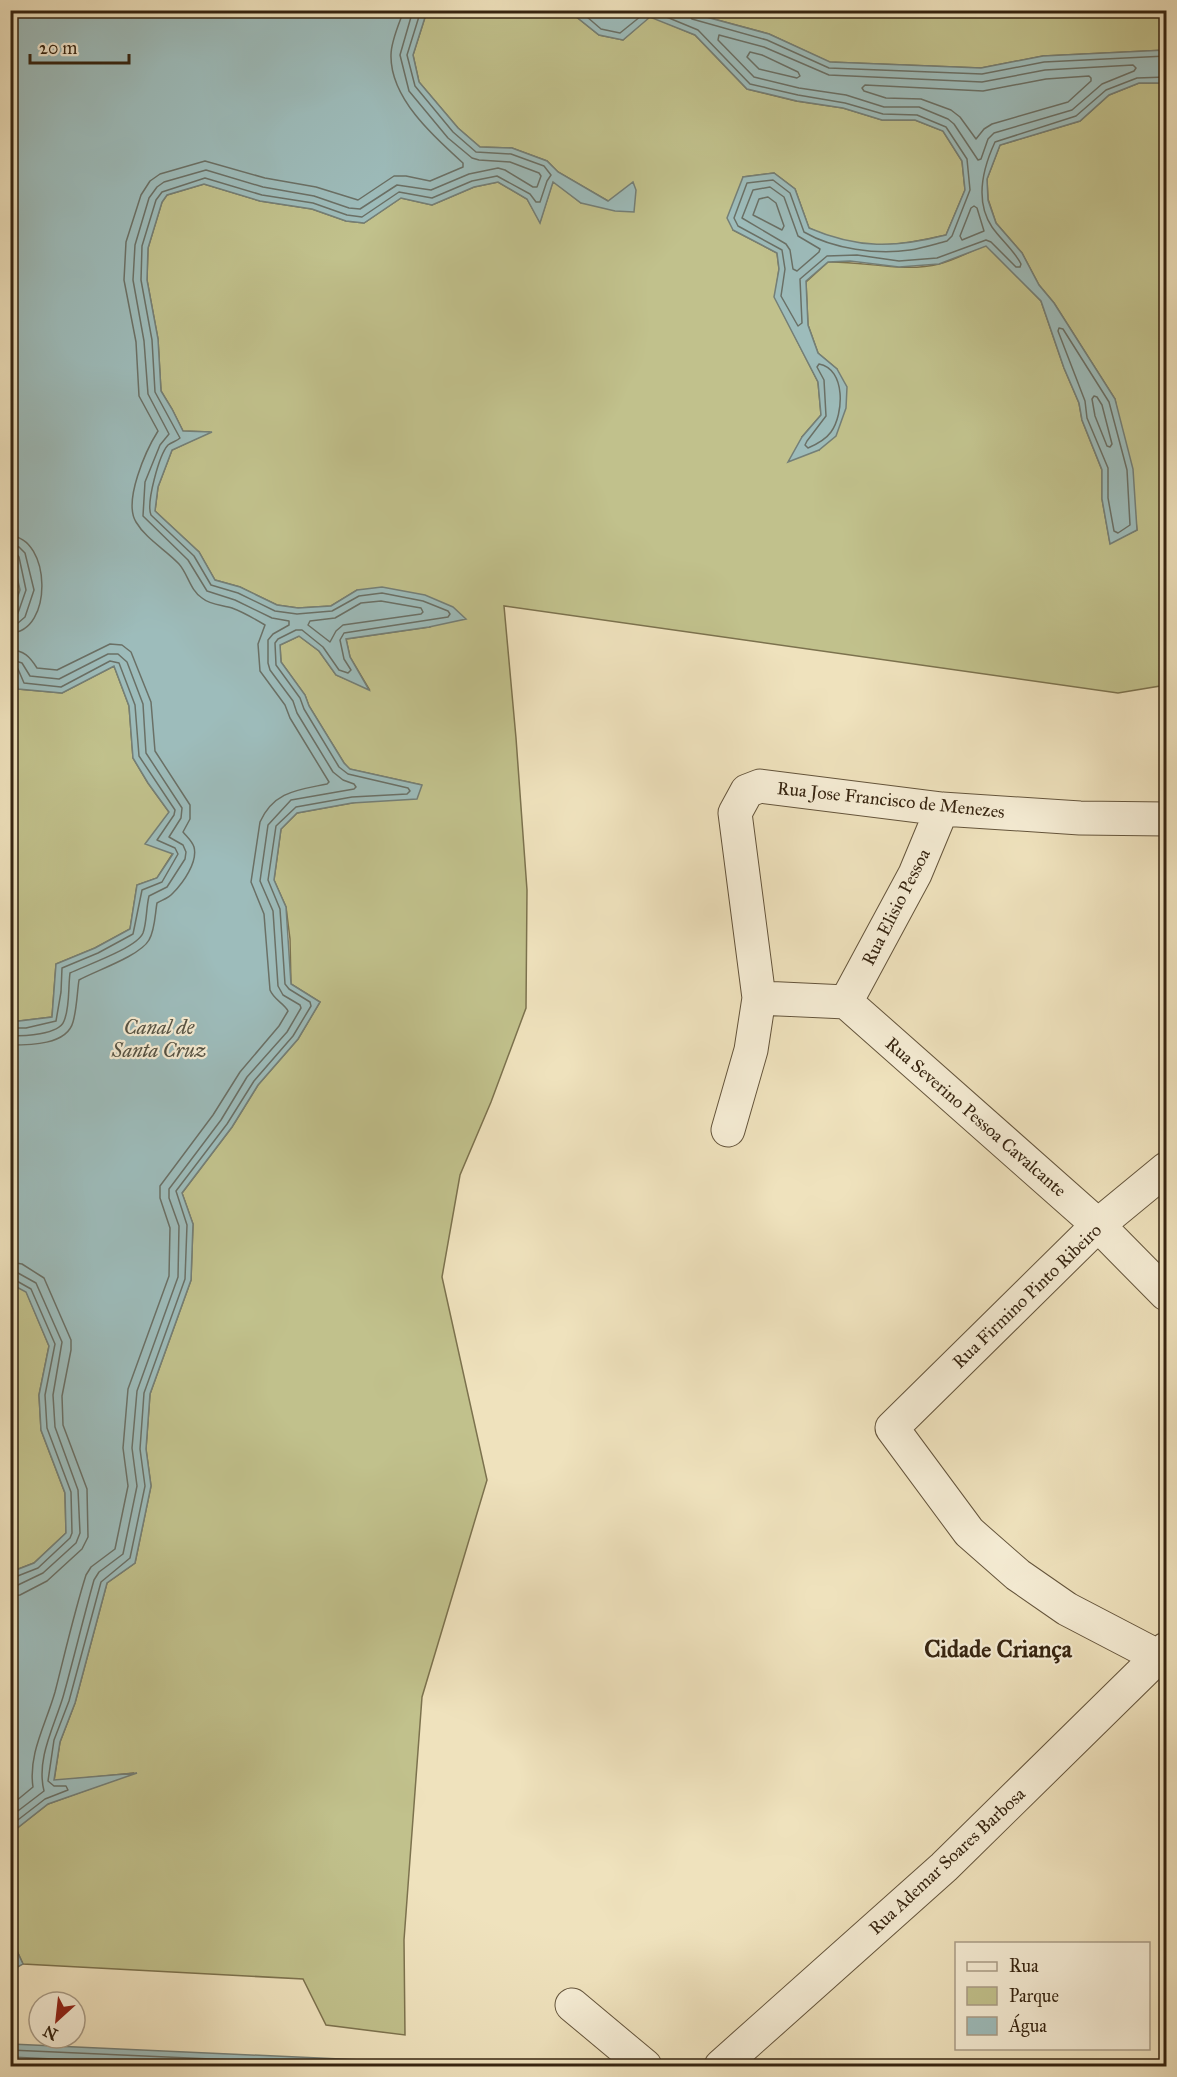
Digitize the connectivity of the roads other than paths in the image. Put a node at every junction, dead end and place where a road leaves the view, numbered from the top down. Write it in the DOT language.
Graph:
graph roads {
  1 [pos="942,809"];
  2 [pos="1167,819"];
  3 [pos="759,998"];
  4 [pos="846,1002"];
  5 [pos="728,1130"];
  6 [pos="1167,1169"];
  7 [pos="1098,1225"];
  8 [pos="1167,1294"];
  9 [pos="1163,1653"];
  10 [pos="572,2005"];
  11 [pos="645,2067"];
  12 [pos="722,2067"];
  1 -- 2 [label="street, Rua Jose Francisco de Menezes"];
  1 -- 3 [label="street, Rua Jose Francisco de Menezes"];
  1 -- 4 [label="street, Rua Elisio Pessoa"];
  3 -- 4 [label="street"];
  3 -- 5 [label="street, Rua Jose Francisco de Menezes"];
  4 -- 7 [label="street, Rua Severino Pessoa Cavalcante"];
  6 -- 7 [label="street, Rua Firmino Pinto Ribeiro"];
  7 -- 8 [label="street, Rua Severino Pessoa Cavalcante"];
  7 -- 9 [label="street, Rua Firmino Pinto Ribeiro"];
  9 -- 12 [label="street, Rua Ademar Soares Barbosa"];
  10 -- 11 [label="street"];
}
